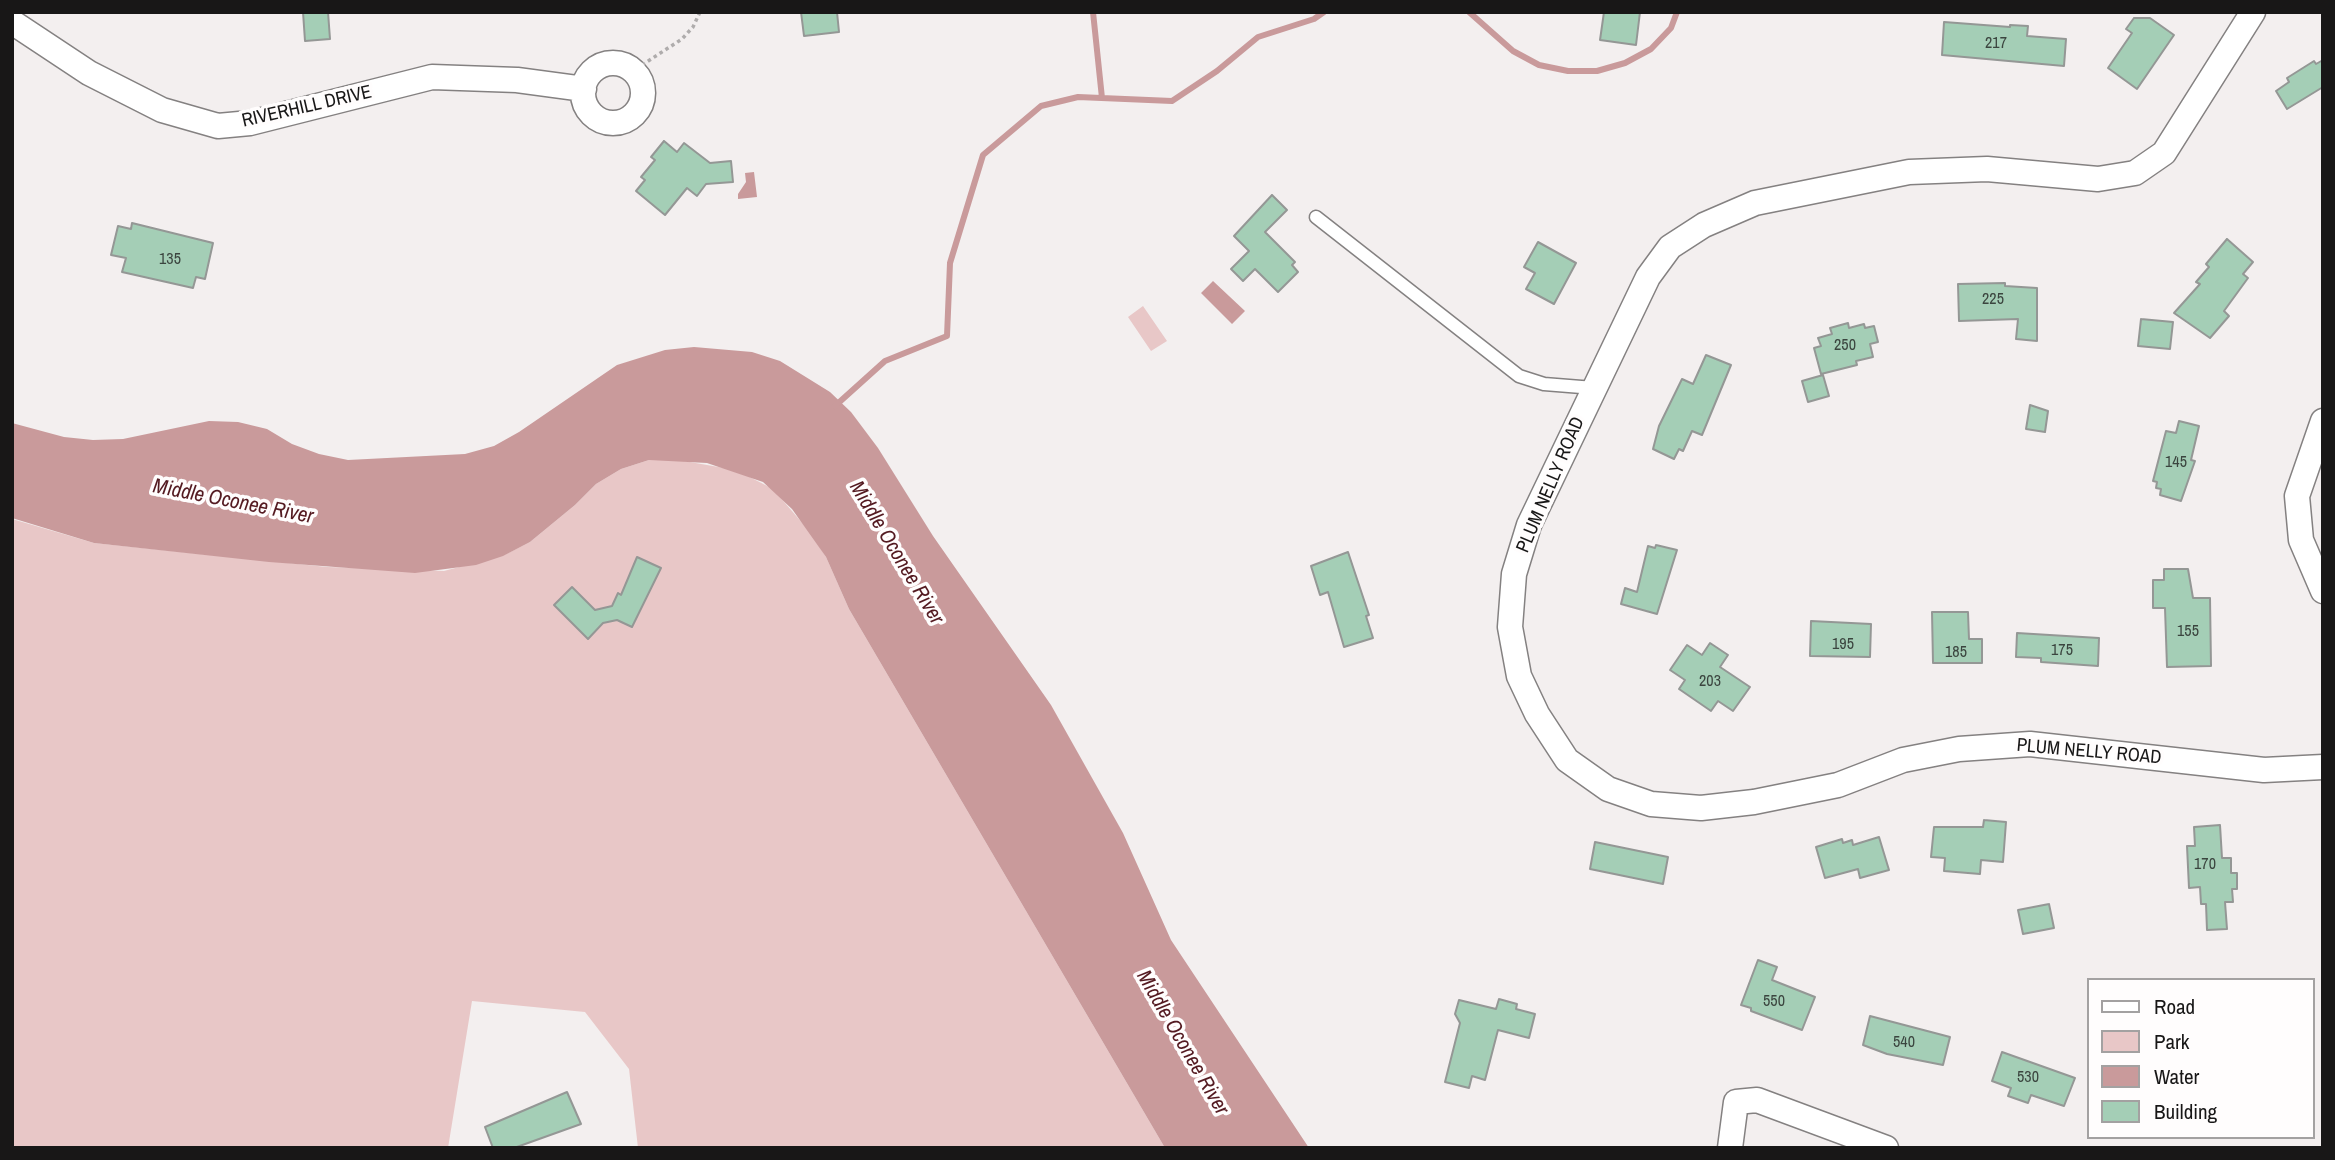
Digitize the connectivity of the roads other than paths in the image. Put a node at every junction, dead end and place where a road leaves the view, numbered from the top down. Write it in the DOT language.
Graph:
graph roads {
  1 [pos="2253,12"];
  2 [pos="12,22"];
  3 [pos="584,89"];
  4 [pos="1316,217"];
  5 [pos="1594,388"];
  6 [pos="2323,421"];
  7 [pos="2323,592"];
  8 [pos="2323,767"];
  9 [pos="1730,1148"];
  10 [pos="1886,1148"];
  1 -- 5 [label="street, PLUM NELLY ROAD"];
  2 -- 3 [label="street, RIVERHILL DRIVE"];
  4 -- 5 [label="lane"];
  5 -- 8 [label="street, PLUM NELLY ROAD"];
  6 -- 7 [label="street"];
  9 -- 10 [label="street"];
}
